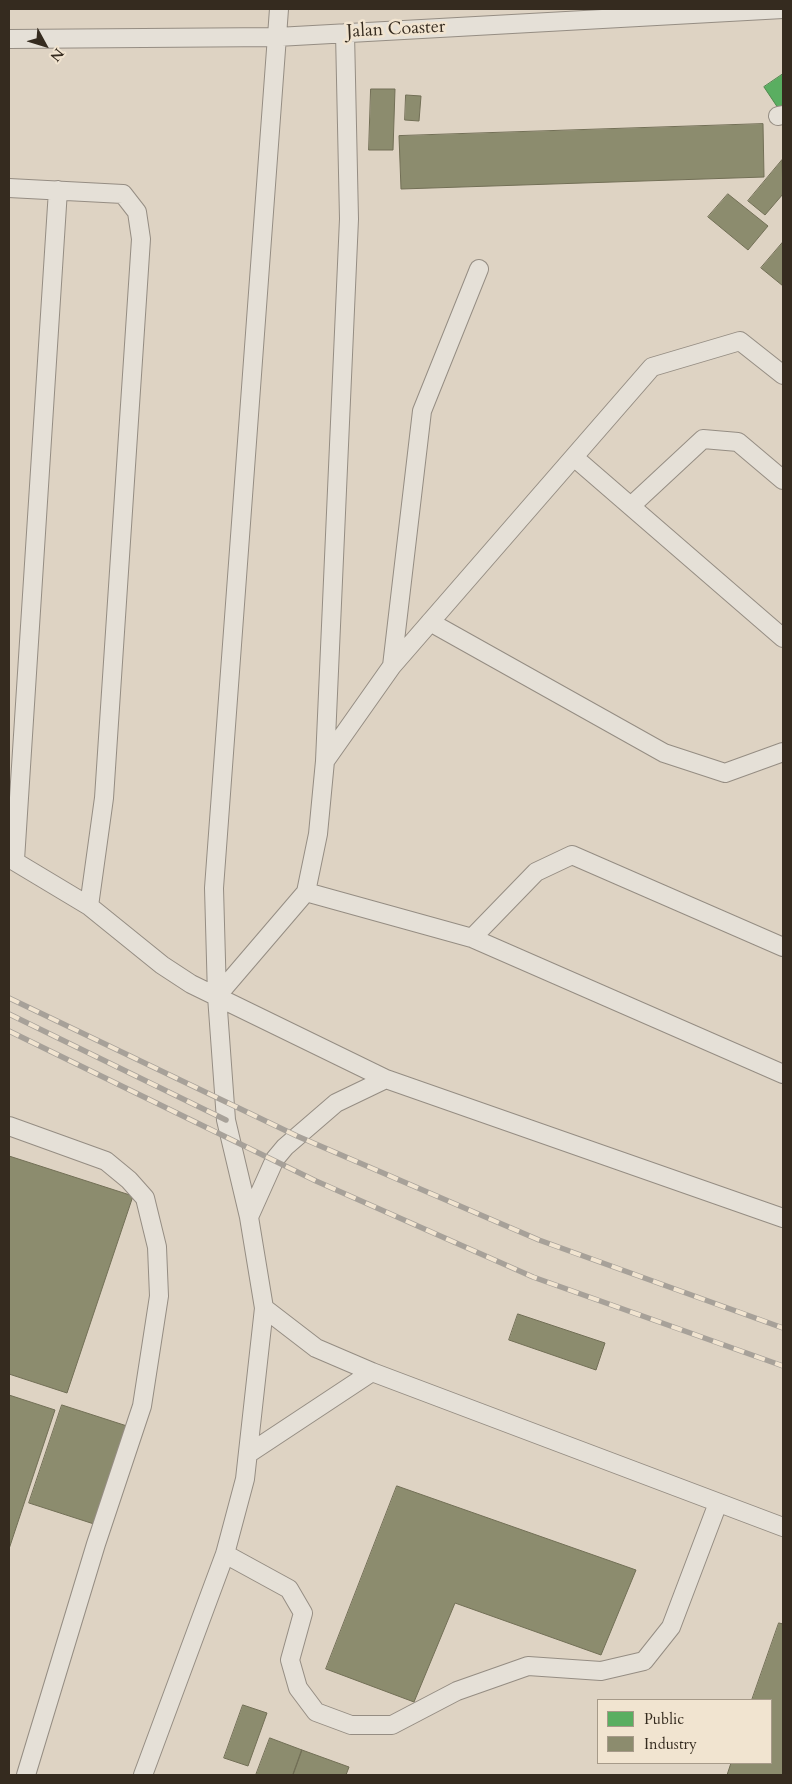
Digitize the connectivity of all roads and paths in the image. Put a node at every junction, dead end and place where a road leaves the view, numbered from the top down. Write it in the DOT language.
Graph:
graph roads {
  1 [pos="279,9"];
  2 [pos="783,9"];
  3 [pos="345,33"];
  4 [pos="277,37"];
  5 [pos="9,38"];
  6 [pos="9,188"];
  7 [pos="58,190"];
  8 [pos="479,269"];
  9 [pos="783,375"];
  10 [pos="575,458"];
  11 [pos="783,480"];
  12 [pos="632,505"];
  13 [pos="430,622"];
  14 [pos="783,638"];
  15 [pos="392,666"];
  16 [pos="783,752"];
  17 [pos="325,761"];
  18 [pos="12,859"];
  19 [pos="306,892"];
  20 [pos="89,906"];
  21 [pos="472,938"];
  22 [pos="783,947"];
  23 [pos="217,996"];
  24 [pos="783,1074"];
  25 [pos="386,1079"];
  26 [pos="9,1126"];
  27 [pos="249,1217"];
  28 [pos="783,1218"];
  29 [pos="264,1308"];
  30 [pos="372,1372"];
  31 [pos="248,1454"];
  32 [pos="718,1503"];
  33 [pos="783,1527"];
  34 [pos="225,1554"];
  35 [pos="26,1775"];
  36 [pos="143,1775"];
  1 -- 4 [label="lane"];
  2 -- 3 [label="lane, Jalan Coaster"];
  3 -- 4 [label="lane, Jalan Coaster"];
  3 -- 17 [label="lane"];
  4 -- 5 [label="lane, Jalan Coaster"];
  4 -- 23 [label="lane"];
  6 -- 7 [label="lane"];
  7 -- 18 [label="lane"];
  7 -- 20 [label="lane"];
  8 -- 15 [label="lane"];
  9 -- 10 [label="lane"];
  10 -- 12 [label="lane"];
  10 -- 13 [label="lane"];
  11 -- 12 [label="lane"];
  12 -- 14 [label="lane"];
  13 -- 15 [label="lane"];
  13 -- 16 [label="lane"];
  15 -- 17 [label="lane"];
  17 -- 19 [label="lane"];
  18 -- 20 [label="lane"];
  19 -- 21 [label="lane"];
  19 -- 23 [label="lane"];
  20 -- 23 [label="lane"];
  21 -- 22 [label="lane"];
  21 -- 24 [label="lane"];
  23 -- 25 [label="lane"];
  23 -- 27 [label="lane"];
  25 -- 27 [label="lane"];
  25 -- 28 [label="lane"];
  26 -- 35 [label="lane"];
  27 -- 29 [label="lane"];
  29 -- 30 [label="lane"];
  29 -- 31 [label="lane"];
  30 -- 31 [label="lane"];
  30 -- 32 [label="lane"];
  31 -- 34 [label="lane"];
  32 -- 33 [label="lane"];
  32 -- 34 [label="lane"];
  34 -- 36 [label="lane"];
}
